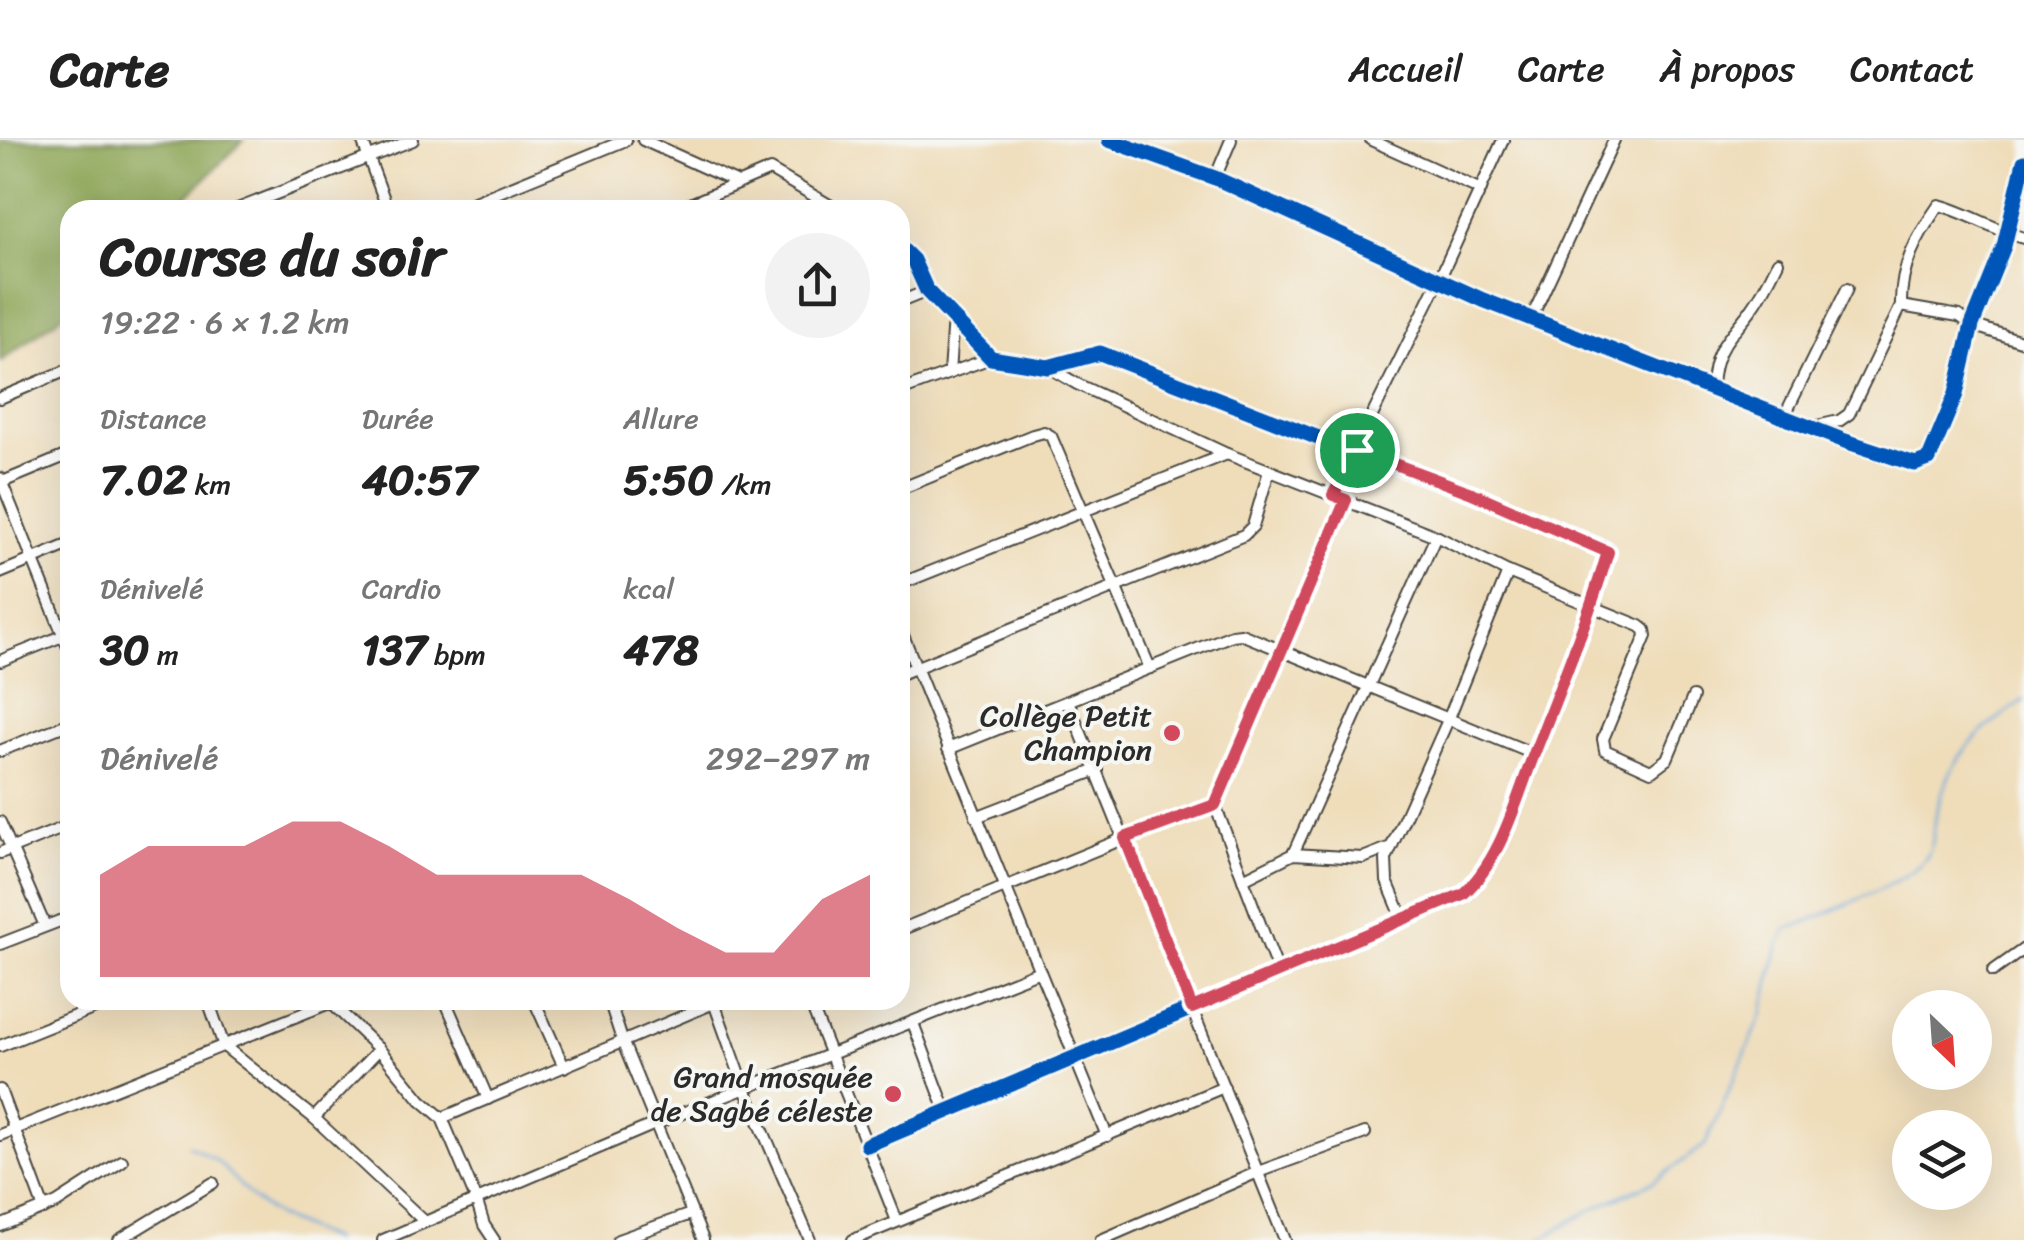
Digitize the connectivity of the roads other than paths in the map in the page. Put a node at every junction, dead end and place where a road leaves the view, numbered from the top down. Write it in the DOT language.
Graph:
graph roads {
  1 [pos="362,140"];
  2 [pos="413,140"];
  3 [pos="626,140"];
  4 [pos="644,140"];
  5 [pos="1109,140"];
  6 [pos="1231,140"];
  7 [pos="1371,140"];
  8 [pos="1503,140"];
  9 [pos="1614,140"];
  10 [pos="368,159"];
  11 [pos="2024,162"];
  12 [pos="1215,178"];
  13 [pos="738,183"];
  14 [pos="1481,190"];
  15 [pos="261,200"];
  16 [pos="384,200"];
  17 [pos="479,200"];
  18 [pos="699,200"];
  19 [pos="821,200"];
  20 [pos="2008,234"];
  21 [pos="2024,238"];
  22 [pos="910,257"];
  23 [pos="1778,262"];
  24 [pos="1440,280"];
  25 [pos="1847,289"];
  26 [pos="927,291"];
  27 [pos="910,298"];
  28 [pos="1901,306"];
  29 [pos="953,318"];
  30 [pos="1531,319"];
  31 [pos="1972,325"];
  32 [pos="2024,342"];
  33 [pos="991,358"];
  34 [pos="1048,366"];
  35 [pos="60,367"];
  36 [pos="949,373"];
  37 [pos="910,387"];
  38 [pos="1712,387"];
  39 [pos="0,398"];
  40 [pos="1784,417"];
  41 [pos="1812,427"];
  42 [pos="1357,450"];
  43 [pos="1227,454"];
  44 [pos="60,458"];
  45 [pos="1269,471"];
  46 [pos="1,482"];
  47 [pos="910,485"];
  48 [pos="1333,495"];
  49 [pos="1346,500"];
  50 [pos="1082,511"];
  51 [pos="1436,536"];
  52 [pos="60,548"];
  53 [pos="34,560"];
  54 [pos="1508,572"];
  55 [pos="0,573"];
  56 [pos="910,580"];
  57 [pos="1114,588"];
  58 [pos="1592,607"];
  59 [pos="60,619"];
  60 [pos="60,638"];
  61 [pos="1283,651"];
  62 [pos="910,654"];
  63 [pos="0,661"];
  64 [pos="915,667"];
  65 [pos="1150,668"];
  66 [pos="910,669"];
  67 [pos="1370,688"];
  68 [pos="1693,697"];
  69 [pos="1068,700"];
  70 [pos="1448,720"];
  71 [pos="60,727"];
  72 [pos="948,749"];
  73 [pos="0,751"];
  74 [pos="1534,754"];
  75 [pos="1097,770"];
  76 [pos="1215,805"];
  77 [pos="976,817"];
  78 [pos="0,822"];
  79 [pos="60,828"];
  80 [pos="1125,838"];
  81 [pos="1390,847"];
  82 [pos="5,851"];
  83 [pos="1293,854"];
  84 [pos="1243,879"];
  85 [pos="1005,886"];
  86 [pos="1403,919"];
  87 [pos="60,921"];
  88 [pos="45,926"];
  89 [pos="910,926"];
  90 [pos="0,944"];
  91 [pos="2024,949"];
  92 [pos="1040,971"];
  93 [pos="1993,971"];
  94 [pos="1278,972"];
  95 [pos="1192,1008"];
  96 [pos="90,1010"];
  97 [pos="211,1010"];
  98 [pos="310,1010"];
  99 [pos="341,1010"];
  100 [pos="449,1010"];
  101 [pos="538,1010"];
  102 [pos="612,1010"];
  103 [pos="696,1010"];
  104 [pos="719,1010"];
  105 [pos="813,1010"];
  106 [pos="912,1024"];
  107 [pos="623,1043"];
  108 [pos="0,1046"];
  109 [pos="224,1046"];
  110 [pos="379,1049"];
  111 [pos="831,1056"];
  112 [pos="1076,1056"];
  113 [pos="564,1067"];
  114 [pos="1224,1087"];
  115 [pos="0,1090"];
  116 [pos="746,1090"];
  117 [pos="488,1099"];
  118 [pos="946,1111"];
  119 [pos="314,1118"];
  120 [pos="442,1118"];
  121 [pos="655,1124"];
  122 [pos="14,1130"];
  123 [pos="1365,1133"];
  124 [pos="0,1135"];
  125 [pos="1107,1136"];
  126 [pos="867,1145"];
  127 [pos="122,1161"];
  128 [pos="1258,1172"];
  129 [pos="213,1184"];
  130 [pos="476,1199"];
  131 [pos="44,1209"];
  132 [pos="691,1214"];
  133 [pos="423,1220"];
  134 [pos="897,1222"];
  135 [pos="0,1226"];
  136 [pos="119,1240"];
  137 [pos="383,1240"];
  138 [pos="494,1240"];
  139 [pos="618,1240"];
  140 [pos="702,1240"];
  141 [pos="810,1240"];
  142 [pos="853,1240"];
  143 [pos="1101,1240"];
  144 [pos="1285,1240"];
  1 -- 10 [label="street"];
  2 -- 10 [label="street"];
  3 -- 17 [label="street"];
  4 -- 13 [label="street"];
  5 -- 12 [label="street"];
  6 -- 12 [label="street"];
  7 -- 14 [label="street"];
  8 -- 14 [label="street"];
  9 -- 30 [label="street"];
  10 -- 15 [label="street"];
  10 -- 16 [label="street"];
  11 -- 20 [label="street"];
  12 -- 24 [label="street"];
  13 -- 18 [label="street"];
  13 -- 19 [label="street"];
  14 -- 24 [label="street"];
  20 -- 21 [label="street"];
  20 -- 28 [label="street"];
  20 -- 31 [label="street"];
  22 -- 26 [label="street"];
  23 -- 38 [label="street"];
  24 -- 30 [label="street"];
  24 -- 42 [label="street"];
  25 -- 40 [label="street"];
  26 -- 27 [label="street"];
  26 -- 29 [label="street"];
  28 -- 31 [label="street"];
  28 -- 41 [label="street"];
  29 -- 33 [label="street"];
  29 -- 36 [label="street"];
  30 -- 38 [label="street"];
  31 -- 32 [label="street"];
  31 -- 41 [label="street"];
  33 -- 34 [label="street"];
  33 -- 36 [label="street"];
  34 -- 42 [label="street"];
  34 -- 43 [label="street"];
  35 -- 39 [label="street"];
  36 -- 37 [label="street"];
  38 -- 40 [label="street"];
  40 -- 41 [label="street"];
  42 -- 48 [label="street"];
  42 -- 58 [label="street"];
  43 -- 45 [label="street"];
  43 -- 50 [label="street"];
  44 -- 46 [label="street"];
  45 -- 48 [label="street"];
  45 -- 57 [label="street"];
  46 -- 53 [label="street"];
  47 -- 50 [label="street"];
  48 -- 49 [label="street"];
  49 -- 51 [label="street"];
  49 -- 61 [label="street"];
  50 -- 56 [label="street"];
  50 -- 57 [label="street"];
  51 -- 54 [label="street"];
  51 -- 67 [label="street"];
  52 -- 53 [label="street"];
  53 -- 55 [label="street"];
  53 -- 59 [label="street"];
  54 -- 58 [label="street"];
  54 -- 70 [label="street"];
  57 -- 64 [label="street"];
  57 -- 65 [label="street"];
  58 -- 68 [label="street"];
  58 -- 74 [label="street"];
  60 -- 63 [label="street"];
  61 -- 65 [label="street"];
  61 -- 67 [label="street"];
  61 -- 76 [label="street"];
  62 -- 64 [label="street"];
  64 -- 66 [label="street"];
  64 -- 72 [label="street"];
  65 -- 69 [label="street"];
  67 -- 70 [label="street"];
  67 -- 83 [label="street"];
  69 -- 72 [label="street"];
  69 -- 75 [label="street"];
  70 -- 74 [label="street"];
  70 -- 81 [label="street"];
  71 -- 73 [label="street"];
  72 -- 77 [label="street"];
  74 -- 86 [label="street"];
  75 -- 77 [label="street"];
  75 -- 80 [label="street"];
  76 -- 80 [label="street"];
  76 -- 84 [label="street"];
  77 -- 85 [label="street"];
  78 -- 82 [label="street"];
  79 -- 82 [label="street"];
  80 -- 85 [label="street"];
  80 -- 95 [label="street"];
  81 -- 83 [label="street"];
  81 -- 86 [label="street"];
  82 -- 88 [label="street"];
  83 -- 84 [label="street"];
  84 -- 94 [label="street"];
  85 -- 89 [label="street"];
  85 -- 92 [label="street"];
  86 -- 94 [label="street"];
  87 -- 88 [label="street"];
  88 -- 90 [label="street"];
  91 -- 93 [label="street"];
  92 -- 106 [label="street"];
  92 -- 112 [label="street"];
  94 -- 95 [label="street"];
  95 -- 112 [label="street"];
  95 -- 114 [label="street"];
  96 -- 108 [label="street"];
  97 -- 109 [label="street"];
  98 -- 109 [label="street"];
  99 -- 110 [label="street"];
  100 -- 117 [label="street"];
  101 -- 113 [label="street"];
  102 -- 107 [label="street"];
  103 -- 107 [label="street"];
  104 -- 116 [label="street"];
  105 -- 111 [label="street"];
  106 -- 111 [label="street"];
  106 -- 118 [label="street"];
  107 -- 113 [label="street"];
  107 -- 121 [label="street"];
  109 -- 119 [label="street"];
  109 -- 122 [label="street"];
  110 -- 119 [label="street"];
  110 -- 120 [label="street"];
  111 -- 116 [label="street"];
  111 -- 126 [label="street"];
  112 -- 118 [label="street"];
  112 -- 125 [label="street"];
  113 -- 117 [label="street"];
  114 -- 125 [label="street"];
  114 -- 128 [label="street"];
  115 -- 122 [label="street"];
  116 -- 121 [label="street"];
  116 -- 141 [label="street"];
  117 -- 120 [label="street"];
  118 -- 126 [label="street"];
  119 -- 133 [label="street"];
  120 -- 130 [label="street"];
  121 -- 130 [label="street"];
  121 -- 132 [label="street"];
  122 -- 124 [label="street"];
  122 -- 131 [label="street"];
  123 -- 128 [label="street"];
  125 -- 134 [label="street"];
  126 -- 134 [label="street"];
  127 -- 131 [label="street"];
  128 -- 143 [label="street"];
  128 -- 144 [label="street"];
  129 -- 136 [label="street"];
  130 -- 133 [label="street"];
  130 -- 138 [label="street"];
  131 -- 135 [label="street"];
  132 -- 139 [label="street"];
  132 -- 140 [label="street"];
  133 -- 137 [label="street"];
  134 -- 142 [label="street"];
}
